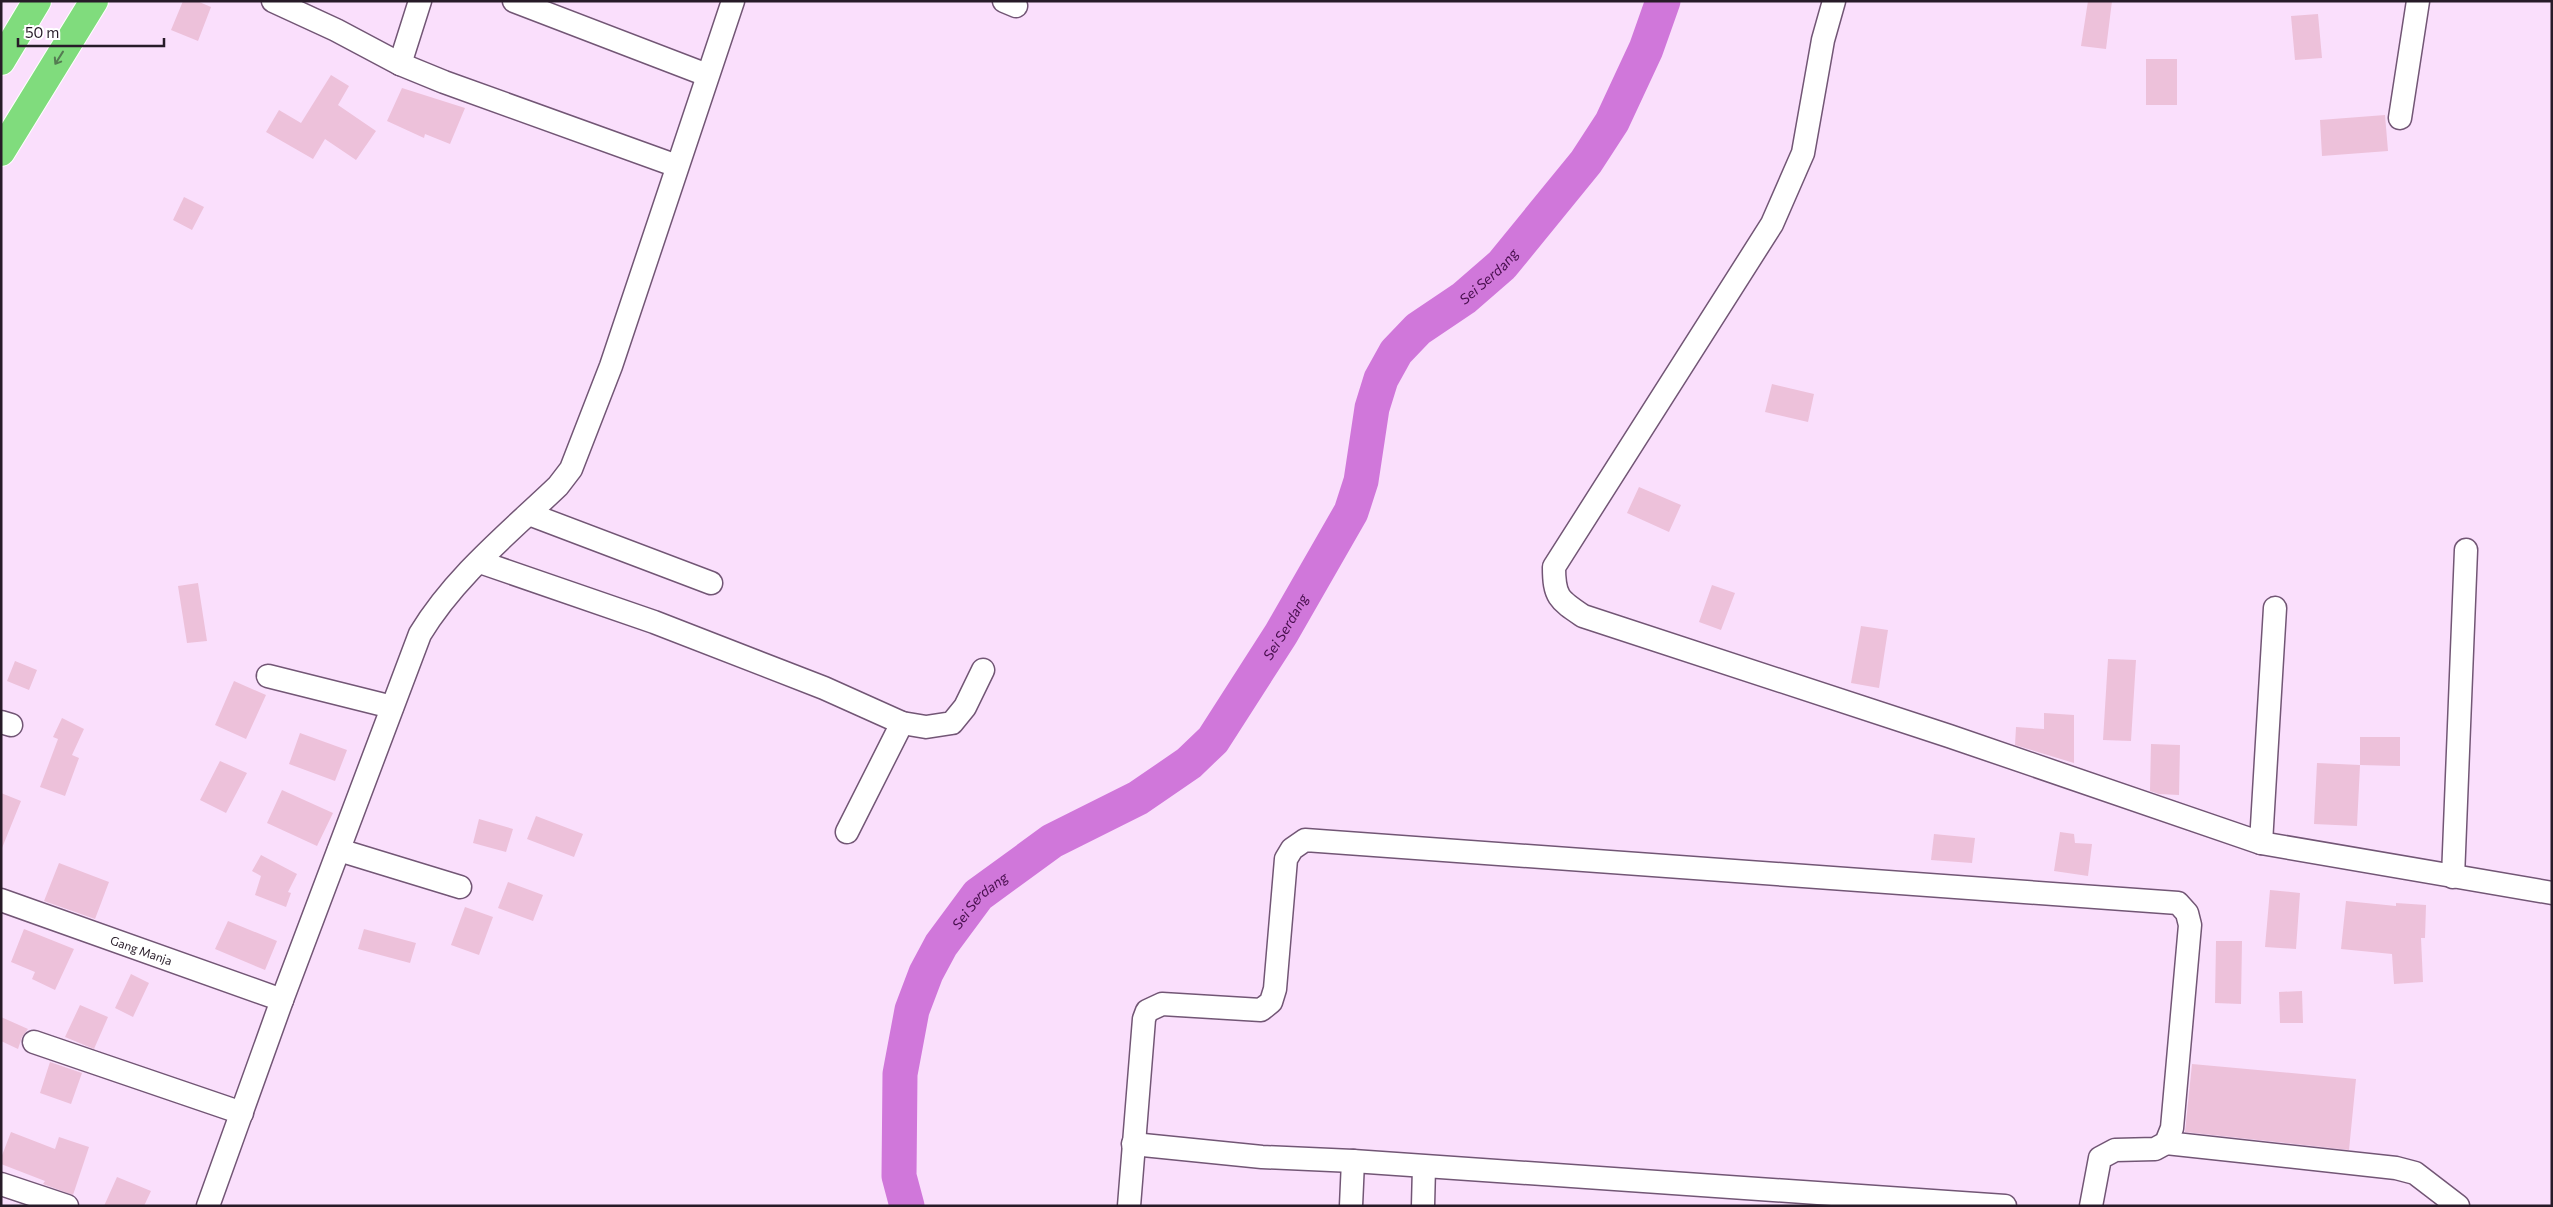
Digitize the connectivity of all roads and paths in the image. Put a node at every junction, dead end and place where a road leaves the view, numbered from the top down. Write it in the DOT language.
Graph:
graph roads {
  1 [pos="36,1"];
  2 [pos="94,1"];
  3 [pos="273,1"];
  4 [pos="420,1"];
  5 [pos="514,1"];
  6 [pos="733,1"];
  7 [pos="1834,1"];
  8 [pos="2418,1"];
  9 [pos="1,61"];
  10 [pos="400,64"];
  11 [pos="707,75"];
  12 [pos="2400,118"];
  13 [pos="1,152"];
  14 [pos="677,166"];
  15 [pos="529,514"];
  16 [pos="2466,550"];
  17 [pos="480,562"];
  18 [pos="711,583"];
  19 [pos="2275,608"];
  20 [pos="983,670"];
  21 [pos="268,676"];
  22 [pos="392,707"];
  23 [pos="902,723"];
  24 [pos="847,832"];
  25 [pos="2261,843"];
  26 [pos="340,850"];
  27 [pos="2453,877"];
  28 [pos="460,887"];
  29 [pos="2552,893"];
  30 [pos="1,900"];
  31 [pos="282,1000"];
  32 [pos="34,1042"];
  33 [pos="242,1113"];
  34 [pos="2166,1143"];
  35 [pos="1133,1144"];
  36 [pos="1353,1161"];
  37 [pos="1424,1168"];
  38 [pos="1,1184"];
  39 [pos="1807,1198"];
  40 [pos="1949,1204"];
  41 [pos="67,1206"];
  42 [pos="208,1206"];
  43 [pos="1129,1206"];
  44 [pos="1351,1206"];
  45 [pos="1423,1206"];
  46 [pos="2005,1206"];
  47 [pos="2091,1206"];
  48 [pos="2458,1206"];
  1 -- 9 [label="highway"];
  2 -- 13 [label="highway, one-way"];
  3 -- 10 [label="street"];
  4 -- 10 [label="street"];
  5 -- 11 [label="street"];
  6 -- 11 [label="street"];
  7 -- 25 [label="street"];
  8 -- 12 [label="street"];
  10 -- 14 [label="street"];
  11 -- 14 [label="street"];
  14 -- 15 [label="street"];
  15 -- 17 [label="street"];
  15 -- 18 [label="street"];
  16 -- 27 [label="street"];
  17 -- 22 [label="street"];
  17 -- 23 [label="street"];
  19 -- 25 [label="street"];
  20 -- 23 [label="street"];
  21 -- 22 [label="street"];
  22 -- 26 [label="street"];
  23 -- 24 [label="street"];
  25 -- 27 [label="street"];
  26 -- 28 [label="street"];
  26 -- 31 [label="street"];
  27 -- 29 [label="street"];
  30 -- 31 [label="street, Gang Manja"];
  31 -- 33 [label="street"];
  32 -- 33 [label="street"];
  33 -- 42 [label="street"];
  34 -- 35 [label="street"];
  34 -- 47 [label="street"];
  34 -- 48 [label="street"];
  35 -- 36 [label="street"];
  35 -- 43 [label="street"];
  36 -- 37 [label="street"];
  36 -- 44 [label="street"];
  37 -- 39 [label="street"];
  37 -- 45 [label="street"];
  38 -- 41 [label="street"];
  39 -- 40 [label="street"];
  40 -- 46 [label="street"];
}
